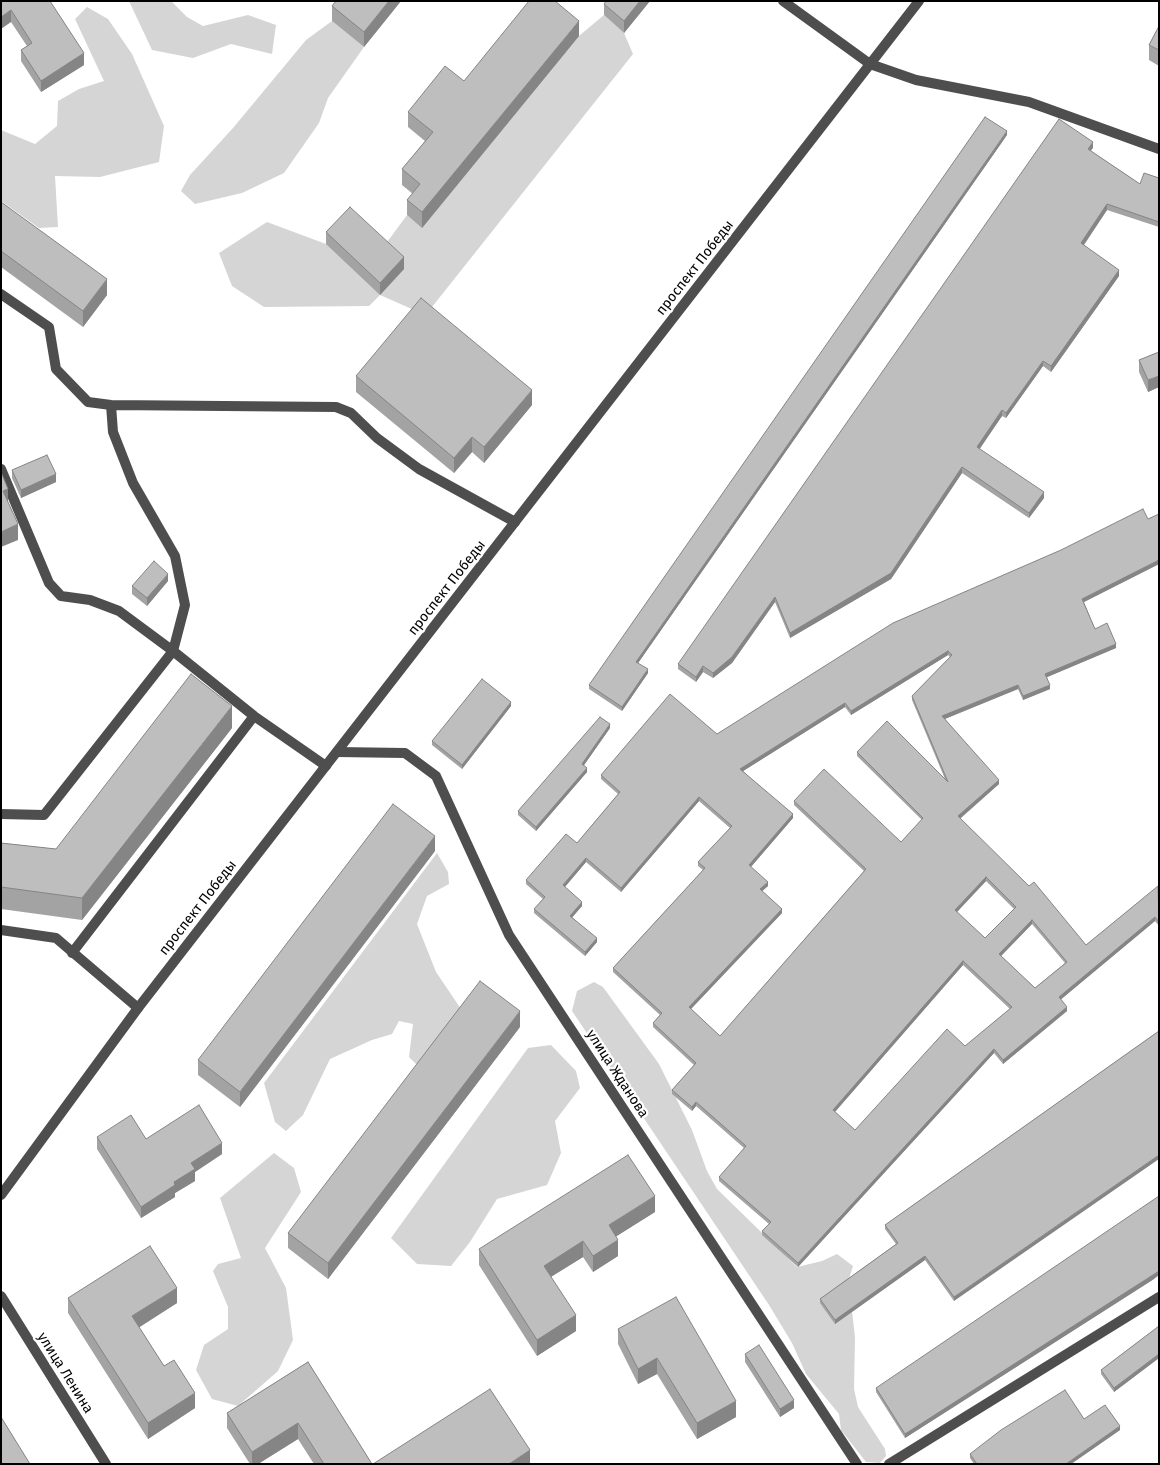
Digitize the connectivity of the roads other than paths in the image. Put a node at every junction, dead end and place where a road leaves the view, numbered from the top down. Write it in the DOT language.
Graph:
graph roads {
  1 [pos="783,1"];
  2 [pos="919,1"];
  3 [pos="870,64"];
  4 [pos="1159,148"];
  5 [pos="1,294"];
  6 [pos="111,405"];
  7 [pos="1,469"];
  8 [pos="515,522"];
  9 [pos="173,651"];
  10 [pos="254,716"];
  11 [pos="337,752"];
  12 [pos="326,766"];
  13 [pos="1,814"];
  14 [pos="1,930"];
  15 [pos="72,953"];
  16 [pos="138,1008"];
  17 [pos="1,1195"];
  18 [pos="1,1296"];
  19 [pos="1159,1297"];
  20 [pos="106,1464"];
  21 [pos="857,1464"];
  22 [pos="889,1464"];
  1 -- 3 [label="street"];
  2 -- 3 [label="street, проспект Победы"];
  3 -- 4 [label="street"];
  3 -- 8 [label="street, проспект Победы"];
  5 -- 6 [label="street"];
  6 -- 8 [label="street"];
  6 -- 9 [label="street"];
  7 -- 9 [label="street"];
  8 -- 11 [label="street, проспект Победы"];
  9 -- 10 [label="street"];
  9 -- 13 [label="street"];
  10 -- 12 [label="street"];
  10 -- 15 [label="street"];
  11 -- 12 [label="street, проспект Победы"];
  11 -- 21 [label="street, улица Жданова"];
  12 -- 16 [label="street, проспект Победы"];
  14 -- 15 [label="street"];
  15 -- 16 [label="street"];
  16 -- 17 [label="street, проспект Победы"];
  18 -- 20 [label="street, улица Ленина"];
  19 -- 22 [label="street"];
}
